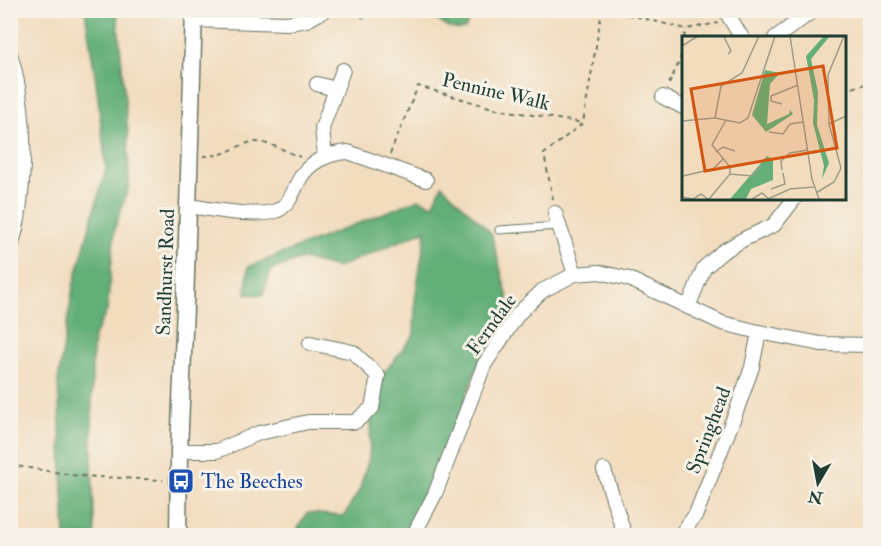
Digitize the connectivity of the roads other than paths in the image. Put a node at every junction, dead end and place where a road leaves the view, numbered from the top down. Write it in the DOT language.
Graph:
graph roads {
  1 [pos="325,10"];
  2 [pos="814,10"];
  3 [pos="194,15"];
  4 [pos="727,15"];
  5 [pos="741,36"];
  6 [pos="778,36"];
  7 [pos="10,52"];
  8 [pos="343,70"];
  9 [pos="317,84"];
  10 [pos="335,89"];
  11 [pos="663,97"];
  12 [pos="682,106"];
  13 [pos="320,160"];
  14 [pos="17,162"];
  15 [pos="426,180"];
  16 [pos="793,200"];
  17 [pos="188,206"];
  18 [pos="557,220"];
  19 [pos="499,230"];
  20 [pos="10,252"];
  21 [pos="575,274"];
  22 [pos="688,307"];
  23 [pos="759,332"];
  24 [pos="310,343"];
  25 [pos="870,345"];
  26 [pos="179,451"];
  27 [pos="604,470"];
  28 [pos="178,536"];
  29 [pos="413,536"];
  30 [pos="625,536"];
  31 [pos="679,536"];
  1 -- 3 [label="street"];
  2 -- 6 [label="street"];
  3 -- 17 [label="street, Sandhurst Road"];
  4 -- 5 [label="street"];
  7 -- 14 [label="street"];
  8 -- 10 [label="street"];
  9 -- 10 [label="street"];
  10 -- 13 [label="street"];
  11 -- 12 [label="street"];
  13 -- 15 [label="street"];
  13 -- 17 [label="street"];
  14 -- 20 [label="street"];
  16 -- 22 [label="street"];
  17 -- 26 [label="street, Sandhurst Road"];
  18 -- 19 [label="lane"];
  18 -- 21 [label="street"];
  21 -- 22 [label="street, Ferndale"];
  21 -- 29 [label="street, Ferndale"];
  22 -- 23 [label="street, Ferndale"];
  23 -- 25 [label="street, Ferndale"];
  23 -- 31 [label="street, Springhead"];
  24 -- 26 [label="street"];
  26 -- 28 [label="street, Sandhurst Road"];
  27 -- 30 [label="street"];
}
